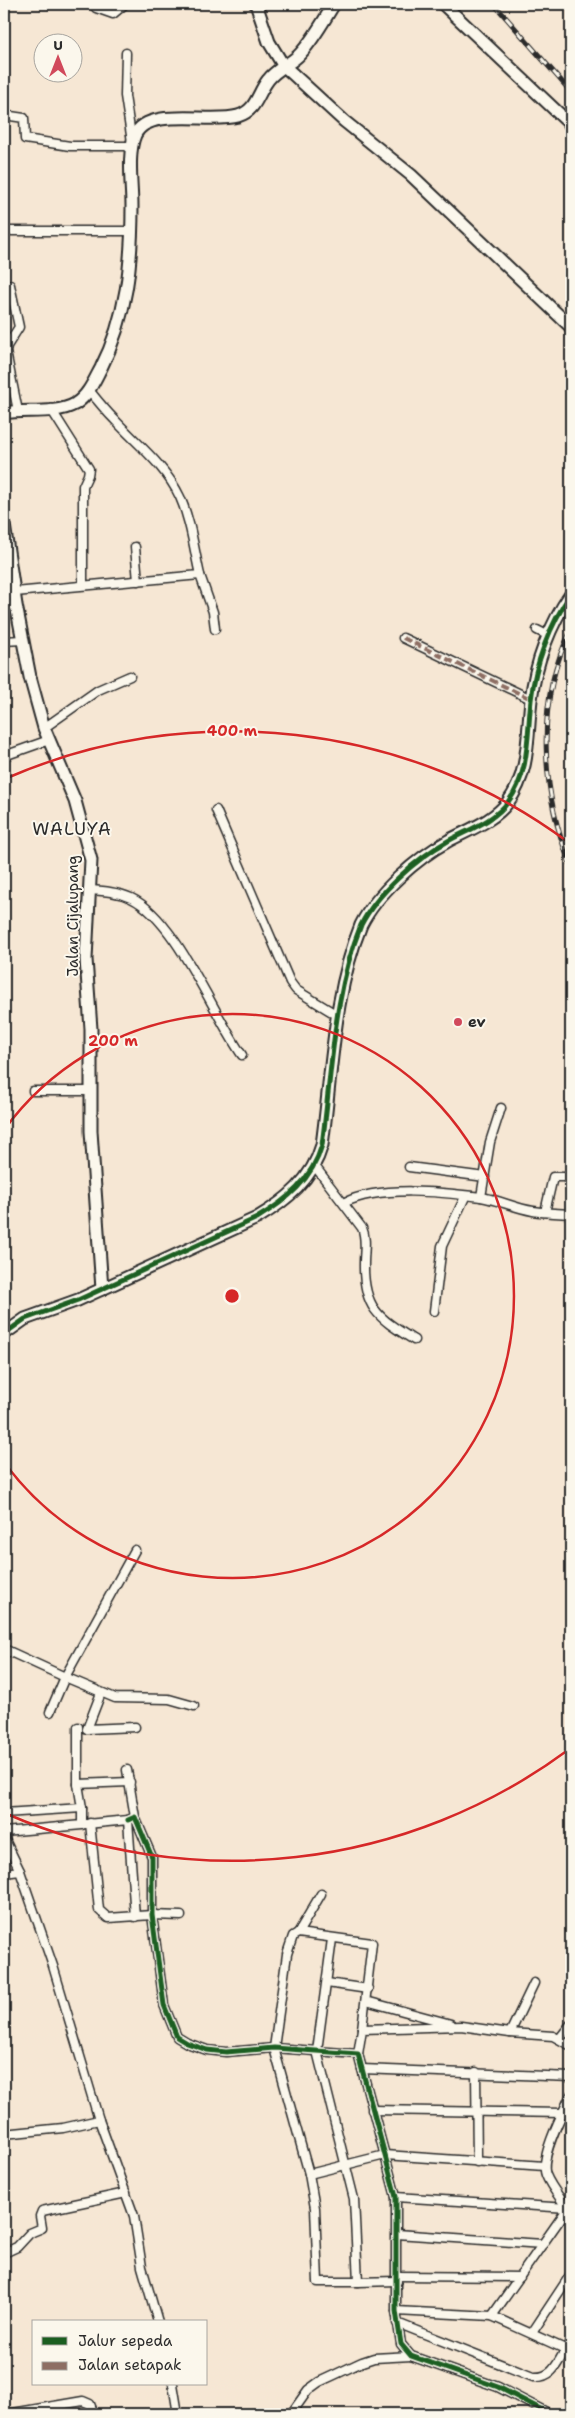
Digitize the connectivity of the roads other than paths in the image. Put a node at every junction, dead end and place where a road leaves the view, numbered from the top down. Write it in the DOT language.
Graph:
graph roads {
  1 [pos="93,4"];
  2 [pos="126,4"];
  3 [pos="256,4"];
  4 [pos="334,4"];
  5 [pos="443,4"];
  6 [pos="126,53"];
  7 [pos="283,65"];
  8 [pos="4,115"];
  9 [pos="571,125"];
  10 [pos="132,144"];
  11 [pos="4,231"];
  12 [pos="131,231"];
  13 [pos="10,285"];
  14 [pos="571,327"];
  15 [pos="89,390"];
  16 [pos="51,409"];
  17 [pos="18,411"];
  18 [pos="4,413"];
  19 [pos="4,524"];
  20 [pos="135,548"];
  21 [pos="200,575"];
  22 [pos="8,576"];
  23 [pos="138,581"];
  24 [pos="83,584"];
  25 [pos="14,592"];
  26 [pos="571,594"];
  27 [pos="16,605"];
  28 [pos="4,606"];
  29 [pos="566,610"];
  30 [pos="216,629"];
  31 [pos="537,630"];
  32 [pos="549,636"];
  33 [pos="403,638"];
  34 [pos="22,640"];
  35 [pos="4,641"];
  36 [pos="130,676"];
  37 [pos="531,699"];
  38 [pos="44,728"];
  39 [pos="49,740"];
  40 [pos="4,756"];
  41 [pos="216,810"];
  42 [pos="90,890"];
  43 [pos="337,1015"];
  44 [pos="242,1055"];
  45 [pos="33,1091"];
  46 [pos="91,1091"];
  47 [pos="501,1108"];
  48 [pos="314,1165"];
  49 [pos="409,1166"];
  50 [pos="485,1177"];
  51 [pos="571,1177"];
  52 [pos="465,1197"];
  53 [pos="481,1197"];
  54 [pos="344,1203"];
  55 [pos="546,1212"];
  56 [pos="571,1214"];
  57 [pos="102,1289"];
  58 [pos="434,1311"];
  59 [pos="4,1334"];
  60 [pos="414,1340"];
  61 [pos="135,1550"];
  62 [pos="5,1654"];
  63 [pos="65,1677"];
  64 [pos="102,1693"];
  65 [pos="194,1706"];
  66 [pos="50,1712"];
  67 [pos="135,1726"];
  68 [pos="78,1727"];
  69 [pos="128,1770"];
  70 [pos="130,1782"];
  71 [pos="78,1784"];
  72 [pos="82,1808"];
  73 [pos="4,1813"];
  74 [pos="131,1818"];
  75 [pos="86,1824"];
  76 [pos="4,1832"];
  77 [pos="4,1838"];
  78 [pos="20,1871"];
  79 [pos="4,1873"];
  80 [pos="321,1894"];
  81 [pos="152,1915"];
  82 [pos="181,1916"];
  83 [pos="135,1917"];
  84 [pos="298,1933"];
  85 [pos="332,1939"];
  86 [pos="327,1983"];
  87 [pos="534,1983"];
  88 [pos="368,1990"];
  89 [pos="366,2001"];
  90 [pos="571,2024"];
  91 [pos="461,2026"];
  92 [pos="362,2029"];
  93 [pos="510,2033"];
  94 [pos="560,2038"];
  95 [pos="571,2046"];
  96 [pos="274,2048"];
  97 [pos="317,2051"];
  98 [pos="358,2054"];
  99 [pos="362,2068"];
  100 [pos="476,2072"];
  101 [pos="571,2077"];
  102 [pos="571,2095"];
  103 [pos="372,2110"];
  104 [pos="476,2112"];
  105 [pos="563,2113"];
  106 [pos="99,2120"];
  107 [pos="4,2134"];
  108 [pos="385,2156"];
  109 [pos="477,2162"];
  110 [pos="346,2165"];
  111 [pos="544,2166"];
  112 [pos="309,2174"];
  113 [pos="126,2193"];
  114 [pos="396,2197"];
  115 [pos="569,2211"];
  116 [pos="397,2234"];
  117 [pos="543,2244"];
  118 [pos="4,2253"];
  119 [pos="571,2274"];
  120 [pos="520,2277"];
  121 [pos="398,2278"];
  122 [pos="358,2282"];
  123 [pos="396,2311"];
  124 [pos="492,2316"];
  125 [pos="157,2320"];
  126 [pos="397,2323"];
  127 [pos="532,2333"];
  128 [pos="571,2341"];
  129 [pos="565,2349"];
  130 [pos="411,2356"];
  131 [pos="173,2386"];
  132 [pos="7,2414"];
  133 [pos="94,2414"];
  134 [pos="178,2414"];
  135 [pos="291,2414"];
  136 [pos="550,2414"];
  1 -- 2 [label="street"];
  3 -- 7 [label="street"];
  4 -- 7 [label="street"];
  5 -- 9 [label="street"];
  6 -- 10 [label="street"];
  7 -- 10 [label="street"];
  7 -- 14 [label="street"];
  8 -- 10 [label="street"];
  10 -- 12 [label="street"];
  11 -- 12 [label="street"];
  12 -- 15 [label="street"];
  13 -- 17 [label="street"];
  15 -- 16 [label="street"];
  15 -- 21 [label="street"];
  16 -- 17 [label="street"];
  16 -- 24 [label="street"];
  17 -- 18 [label="street"];
  19 -- 22 [label="street, Jalan Cijalupang"];
  20 -- 23 [label="street"];
  21 -- 23 [label="street"];
  21 -- 30 [label="street"];
  22 -- 25 [label="street, Jalan Cijalupang"];
  23 -- 24 [label="street"];
  24 -- 25 [label="street"];
  25 -- 27 [label="street, Jalan Cijalupang"];
  26 -- 29 [label="street"];
  27 -- 28 [label="street"];
  27 -- 34 [label="street, Jalan Cijalupang"];
  29 -- 32 [label="street"];
  31 -- 32 [label="street"];
  32 -- 37 [label="street"];
  33 -- 37 [label="street"];
  34 -- 35 [label="street"];
  34 -- 38 [label="street, Jalan Cijalupang"];
  36 -- 38 [label="street"];
  37 -- 43 [label="street"];
  38 -- 39 [label="street, Jalan Cijalupang"];
  39 -- 40 [label="street"];
  39 -- 42 [label="street, Jalan Cijalupang"];
  41 -- 43 [label="street"];
  42 -- 44 [label="street"];
  42 -- 46 [label="street, Jalan Cijalupang"];
  43 -- 48 [label="street"];
  45 -- 46 [label="street"];
  46 -- 57 [label="street, Jalan Cijalupang"];
  47 -- 50 [label="street"];
  48 -- 54 [label="street"];
  48 -- 57 [label="street"];
  49 -- 50 [label="street"];
  50 -- 53 [label="street"];
  51 -- 55 [label="street"];
  52 -- 53 [label="street"];
  52 -- 54 [label="street"];
  52 -- 58 [label="street"];
  53 -- 55 [label="street"];
  54 -- 60 [label="street"];
  55 -- 56 [label="street"];
  57 -- 59 [label="street"];
  61 -- 63 [label="street"];
  62 -- 63 [label="street"];
  63 -- 64 [label="street"];
  63 -- 66 [label="street"];
  64 -- 65 [label="street"];
  64 -- 67 [label="street"];
  68 -- 71 [label="street"];
  69 -- 70 [label="street"];
  70 -- 71 [label="street"];
  70 -- 74 [label="street"];
  71 -- 72 [label="street"];
  72 -- 73 [label="street"];
  72 -- 75 [label="street"];
  74 -- 75 [label="street"];
  74 -- 81 [label="street"];
  74 -- 83 [label="street"];
  75 -- 76 [label="street"];
  75 -- 83 [label="street"];
  77 -- 78 [label="street"];
  78 -- 79 [label="street"];
  78 -- 106 [label="street"];
  80 -- 84 [label="street"];
  81 -- 82 [label="street"];
  81 -- 83 [label="street"];
  81 -- 96 [label="street"];
  84 -- 85 [label="street"];
  84 -- 96 [label="street"];
  85 -- 86 [label="street"];
  85 -- 88 [label="street"];
  86 -- 88 [label="street"];
  86 -- 97 [label="street"];
  87 -- 93 [label="street"];
  88 -- 89 [label="street"];
  89 -- 91 [label="street"];
  89 -- 92 [label="street"];
  90 -- 94 [label="street"];
  91 -- 92 [label="street"];
  91 -- 93 [label="street"];
  92 -- 98 [label="street"];
  93 -- 94 [label="street"];
  94 -- 95 [label="street"];
  96 -- 97 [label="street"];
  96 -- 112 [label="street"];
  97 -- 98 [label="street"];
  97 -- 110 [label="street"];
  98 -- 99 [label="street"];
  99 -- 100 [label="street"];
  99 -- 103 [label="street"];
  100 -- 101 [label="street"];
  100 -- 104 [label="street"];
  102 -- 105 [label="street"];
  103 -- 104 [label="street"];
  103 -- 108 [label="street"];
  104 -- 105 [label="street"];
  104 -- 109 [label="street"];
  105 -- 111 [label="street"];
  106 -- 107 [label="street"];
  106 -- 113 [label="street"];
  108 -- 109 [label="street"];
  108 -- 110 [label="street"];
  108 -- 114 [label="street"];
  109 -- 111 [label="street"];
  110 -- 112 [label="street"];
  110 -- 122 [label="street"];
  111 -- 115 [label="street"];
  112 -- 122 [label="street"];
  113 -- 118 [label="street"];
  113 -- 125 [label="street"];
  114 -- 115 [label="street"];
  114 -- 116 [label="street"];
  115 -- 117 [label="street"];
  116 -- 117 [label="street"];
  116 -- 121 [label="street"];
  117 -- 120 [label="street"];
  119 -- 127 [label="street"];
  120 -- 121 [label="street"];
  120 -- 124 [label="street"];
  121 -- 122 [label="street"];
  121 -- 123 [label="street"];
  123 -- 124 [label="street"];
  123 -- 126 [label="street"];
  124 -- 127 [label="street"];
  126 -- 129 [label="street"];
  126 -- 130 [label="street"];
  127 -- 129 [label="street"];
  128 -- 129 [label="street"];
  130 -- 135 [label="street"];
  130 -- 136 [label="street"];
  131 -- 134 [label="street"];
  132 -- 133 [label="street"];
}
